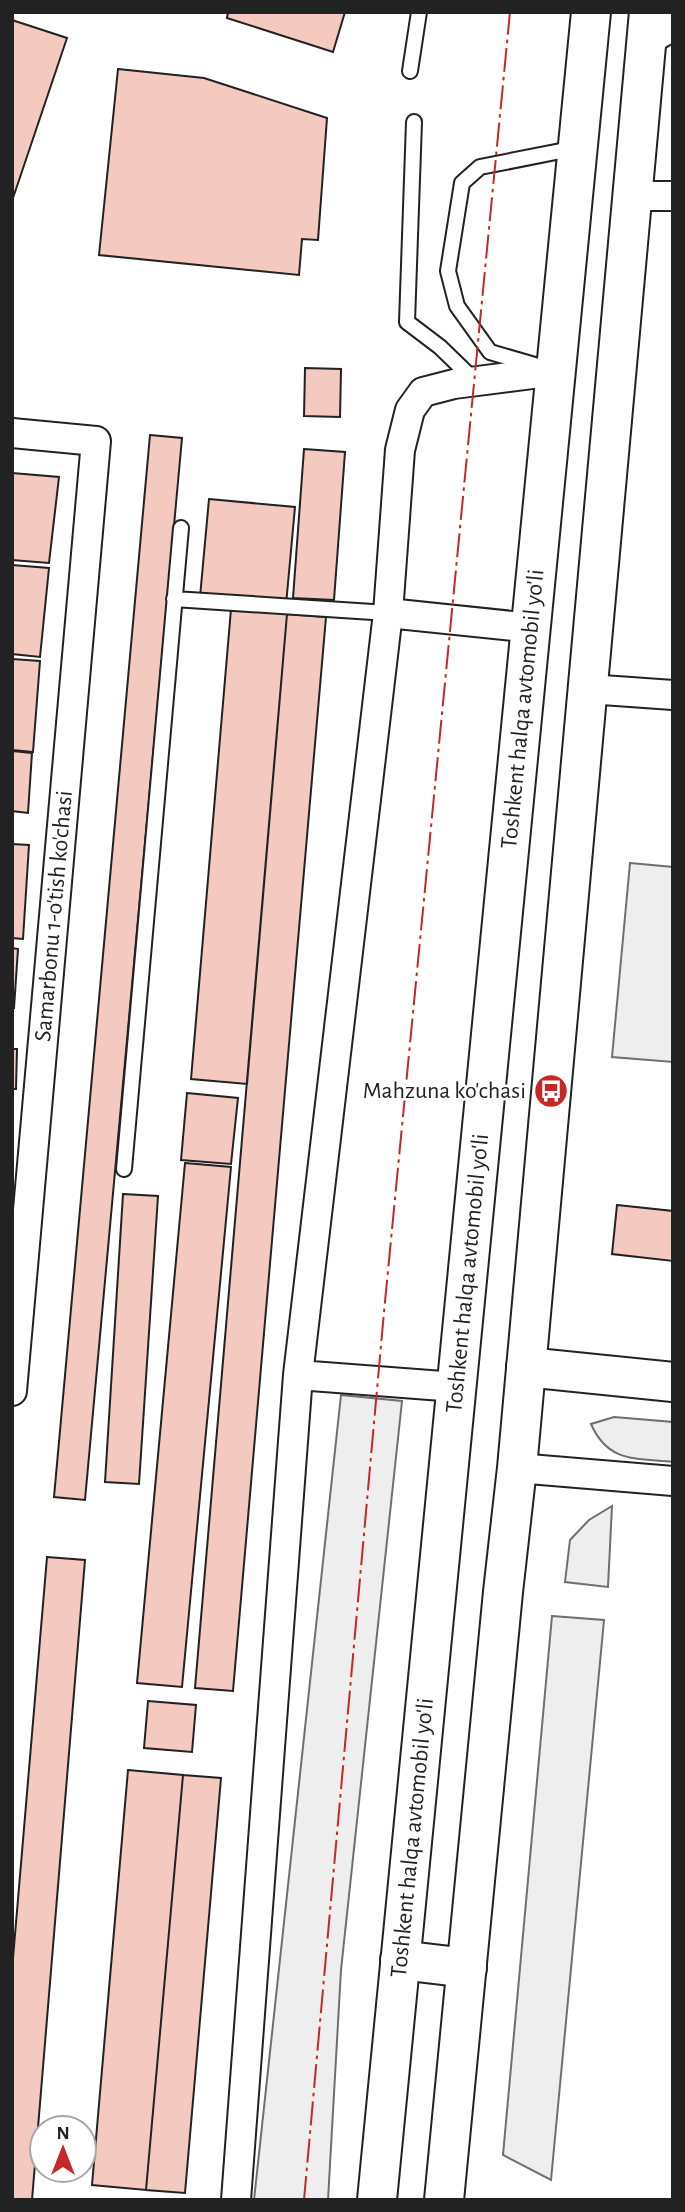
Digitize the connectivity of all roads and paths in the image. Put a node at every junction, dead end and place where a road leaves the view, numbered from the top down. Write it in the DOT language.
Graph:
graph roads {
  1 [pos="419,12"];
  2 [pos="591,12"];
  3 [pos="656,27"];
  4 [pos="410,71"];
  5 [pos="414,121"];
  6 [pos="578,148"];
  7 [pos="633,196"];
  8 [pos="673,196"];
  9 [pos="556,371"];
  10 [pos="616,376"];
  11 [pos="474,381"];
  12 [pos="12,433"];
  13 [pos="181,528"];
  14 [pos="174,599"];
  15 [pos="388,613"];
  16 [pos="532,628"];
  17 [pos="588,689"];
  18 [pos="673,695"];
  19 [pos="124,1169"];
  20 [pos="526,1367"];
  21 [pos="298,1375"];
  22 [pos="673,1382"];
  23 [pos="456,1387"];
  24 [pos="12,1391"];
  25 [pos="517,1468"];
  26 [pos="673,1481"];
  27 [pos="400,1960"];
  28 [pos="467,1968"];
  29 [pos="236,2200"];
  30 [pos="377,2200"];
  31 [pos="444,2200"];
  1 -- 4 [label="lane"];
  2 -- 6 [label="main road, Toshkent halqa avtomobil yo'li"];
  3 -- 7 [label="main road"];
  5 -- 11 [label="lane"];
  6 -- 9 [label="main road, Toshkent halqa avtomobil yo'li"];
  6 -- 9 [label="lane"];
  7 -- 8 [label="street"];
  7 -- 10 [label="main road"];
  9 -- 10 [label="main road"];
  9 -- 11 [label="street"];
  9 -- 16 [label="main road, Toshkent halqa avtomobil yo'li"];
  10 -- 17 [label="main road"];
  11 -- 15 [label="street"];
  12 -- 24 [label="street, Samarbonu 1-o'tish ko'chasi"];
  13 -- 14 [label="lane"];
  14 -- 15 [label="lane"];
  14 -- 19 [label="lane"];
  15 -- 16 [label="street"];
  15 -- 21 [label="street"];
  16 -- 23 [label="main road, Toshkent halqa avtomobil yo'li"];
  17 -- 18 [label="street"];
  17 -- 20 [label="main road"];
  20 -- 22 [label="main road"];
  20 -- 25 [label="main road"];
  21 -- 23 [label="street"];
  21 -- 29 [label="street"];
  23 -- 27 [label="main road, Toshkent halqa avtomobil yo'li"];
  25 -- 26 [label="street"];
  25 -- 28 [label="main road"];
  27 -- 28 [label="main road"];
  27 -- 30 [label="main road, Toshkent halqa avtomobil yo'li"];
  28 -- 31 [label="main road"];
}
